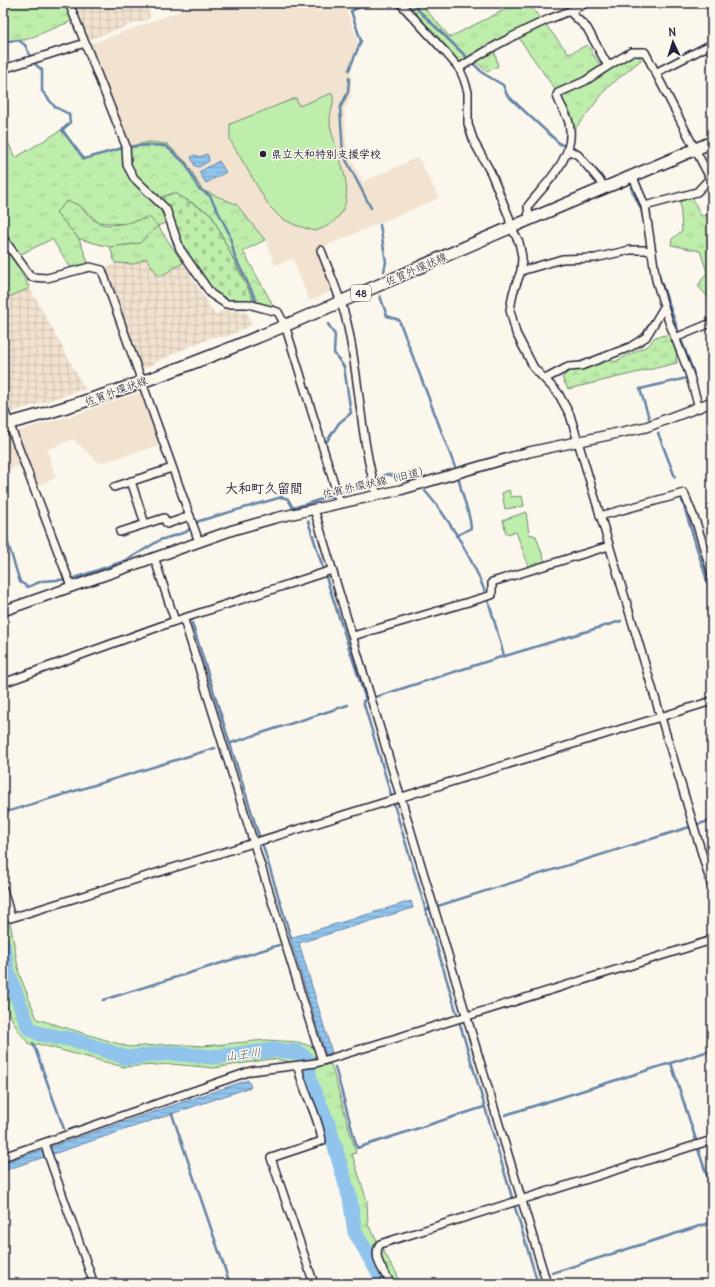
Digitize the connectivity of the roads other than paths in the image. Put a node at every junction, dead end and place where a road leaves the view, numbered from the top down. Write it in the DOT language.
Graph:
graph roads {
  1 [pos="69,3"];
  2 [pos="400,3"];
  3 [pos="586,3"];
  4 [pos="570,12"];
  5 [pos="85,43"];
  6 [pos="712,44"];
  7 [pos="608,66"];
  8 [pos="459,68"];
  9 [pos="3,69"];
  10 [pos="656,73"];
  11 [pos="712,142"];
  12 [pos="568,146"];
  13 [pos="695,150"];
  14 [pos="632,176"];
  15 [pos="711,177"];
  16 [pos="605,187"];
  17 [pos="645,206"];
  18 [pos="529,219"];
  19 [pos="511,227"];
  20 [pos="3,238"];
  21 [pos="321,250"];
  22 [pos="652,252"];
  23 [pos="521,271"];
  24 [pos="341,302"];
  25 [pos="664,307"];
  26 [pos="712,321"];
  27 [pos="285,325"];
  28 [pos="676,338"];
  29 [pos="544,379"];
  30 [pos="142,382"];
  31 [pos="712,402"];
  32 [pos="3,407"];
  33 [pos="699,408"];
  34 [pos="6,425"];
  35 [pos="578,442"];
  36 [pos="172,468"];
  37 [pos="131,481"];
  38 [pos="114,487"];
  39 [pos="377,495"];
  40 [pos="338,497"];
  41 [pos="314,509"];
  42 [pos="600,516"];
  43 [pos="190,519"];
  44 [pos="145,524"];
  45 [pos="120,532"];
  46 [pos="199,542"];
  47 [pos="609,546"];
  48 [pos="154,557"];
  49 [pos="332,570"];
  50 [pos="712,575"];
  51 [pos="71,586"];
  52 [pos="3,611"];
  53 [pos="184,620"];
  54 [pos="175,621"];
  55 [pos="353,636"];
  56 [pos="3,683"];
  57 [pos="712,701"];
  58 [pos="660,717"];
  59 [pos="401,798"];
  60 [pos="253,844"];
  61 [pos="712,887"];
  62 [pos="3,889"];
  63 [pos="712,940"];
  64 [pos="467,1017"];
  65 [pos="319,1062"];
  66 [pos="298,1067"];
  67 [pos="712,1140"];
  68 [pos="44,1143"];
  69 [pos="3,1157"];
  70 [pos="522,1200"];
  71 [pos="94,1284"];
  72 [pos="314,1284"];
  73 [pos="391,1284"];
  74 [pos="547,1284"];
  1 -- 5 [label="street"];
  2 -- 8 [label="street"];
  3 -- 4 [label="street"];
  4 -- 7 [label="street"];
  4 -- 8 [label="street"];
  5 -- 9 [label="street"];
  5 -- 27 [label="street"];
  6 -- 10 [label="street"];
  7 -- 10 [label="street"];
  7 -- 12 [label="street"];
  8 -- 19 [label="street"];
  10 -- 13 [label="street"];
  11 -- 13 [label="main road, 佐賀外環状線 / 48"];
  12 -- 16 [label="street"];
  12 -- 18 [label="street"];
  13 -- 14 [label="main road, 佐賀外環状線 / 48"];
  13 -- 15 [label="street"];
  14 -- 16 [label="main road, 佐賀外環状線 / 48"];
  14 -- 17 [label="street"];
  15 -- 17 [label="street"];
  16 -- 18 [label="main road, 佐賀外環状線 / 48"];
  17 -- 22 [label="street"];
  18 -- 19 [label="main road, 佐賀外環状線 / 48"];
  19 -- 23 [label="street"];
  19 -- 24 [label="main road, 佐賀外環状線 / 48"];
  20 -- 30 [label="street"];
  21 -- 24 [label="street"];
  22 -- 23 [label="street"];
  22 -- 25 [label="street"];
  23 -- 29 [label="street"];
  24 -- 27 [label="main road, 佐賀外環状線 / 48"];
  24 -- 39 [label="street"];
  25 -- 28 [label="street"];
  25 -- 29 [label="street"];
  26 -- 28 [label="street"];
  27 -- 30 [label="main road, 佐賀外環状線 / 48"];
  27 -- 40 [label="street"];
  28 -- 33 [label="street"];
  29 -- 35 [label="street"];
  30 -- 34 [label="main road, 佐賀外環状線 / 48"];
  30 -- 36 [label="street"];
  31 -- 33 [label="street, 佐賀外環状線（旧道）"];
  32 -- 34 [label="street"];
  33 -- 35 [label="street, 佐賀外環状線（旧道）"];
  34 -- 51 [label="street"];
  35 -- 39 [label="street, 佐賀外環状線（旧道）"];
  35 -- 42 [label="street"];
  36 -- 37 [label="street"];
  36 -- 43 [label="street"];
  37 -- 38 [label="street"];
  37 -- 44 [label="street"];
  39 -- 40 [label="street, 佐賀外環状線（旧道）"];
  40 -- 41 [label="street, 佐賀外環状線（旧道）"];
  41 -- 46 [label="street, 佐賀外環状線（旧道）"];
  41 -- 49 [label="street"];
  42 -- 47 [label="street"];
  42 -- 50 [label="street"];
  43 -- 44 [label="street"];
  43 -- 46 [label="street"];
  44 -- 45 [label="street"];
  46 -- 48 [label="street, 佐賀外環状線（旧道）"];
  47 -- 55 [label="street"];
  47 -- 58 [label="street"];
  48 -- 51 [label="street, 佐賀外環状線（旧道）"];
  48 -- 54 [label="street"];
  49 -- 53 [label="street"];
  49 -- 55 [label="street"];
  51 -- 52 [label="street, 佐賀外環状線（旧道）"];
  53 -- 54 [label="street"];
  53 -- 60 [label="street"];
  54 -- 56 [label="street"];
  55 -- 59 [label="street"];
  57 -- 58 [label="street"];
  58 -- 59 [label="street"];
  58 -- 61 [label="street"];
  59 -- 60 [label="street"];
  59 -- 64 [label="street"];
  60 -- 62 [label="street"];
  60 -- 65 [label="street"];
  63 -- 64 [label="street"];
  64 -- 65 [label="street"];
  64 -- 70 [label="street"];
  65 -- 66 [label="street"];
  66 -- 68 [label="street"];
  66 -- 72 [label="street"];
  67 -- 70 [label="street"];
  68 -- 69 [label="street"];
  68 -- 71 [label="street"];
  70 -- 73 [label="street"];
  70 -- 74 [label="street"];
}
